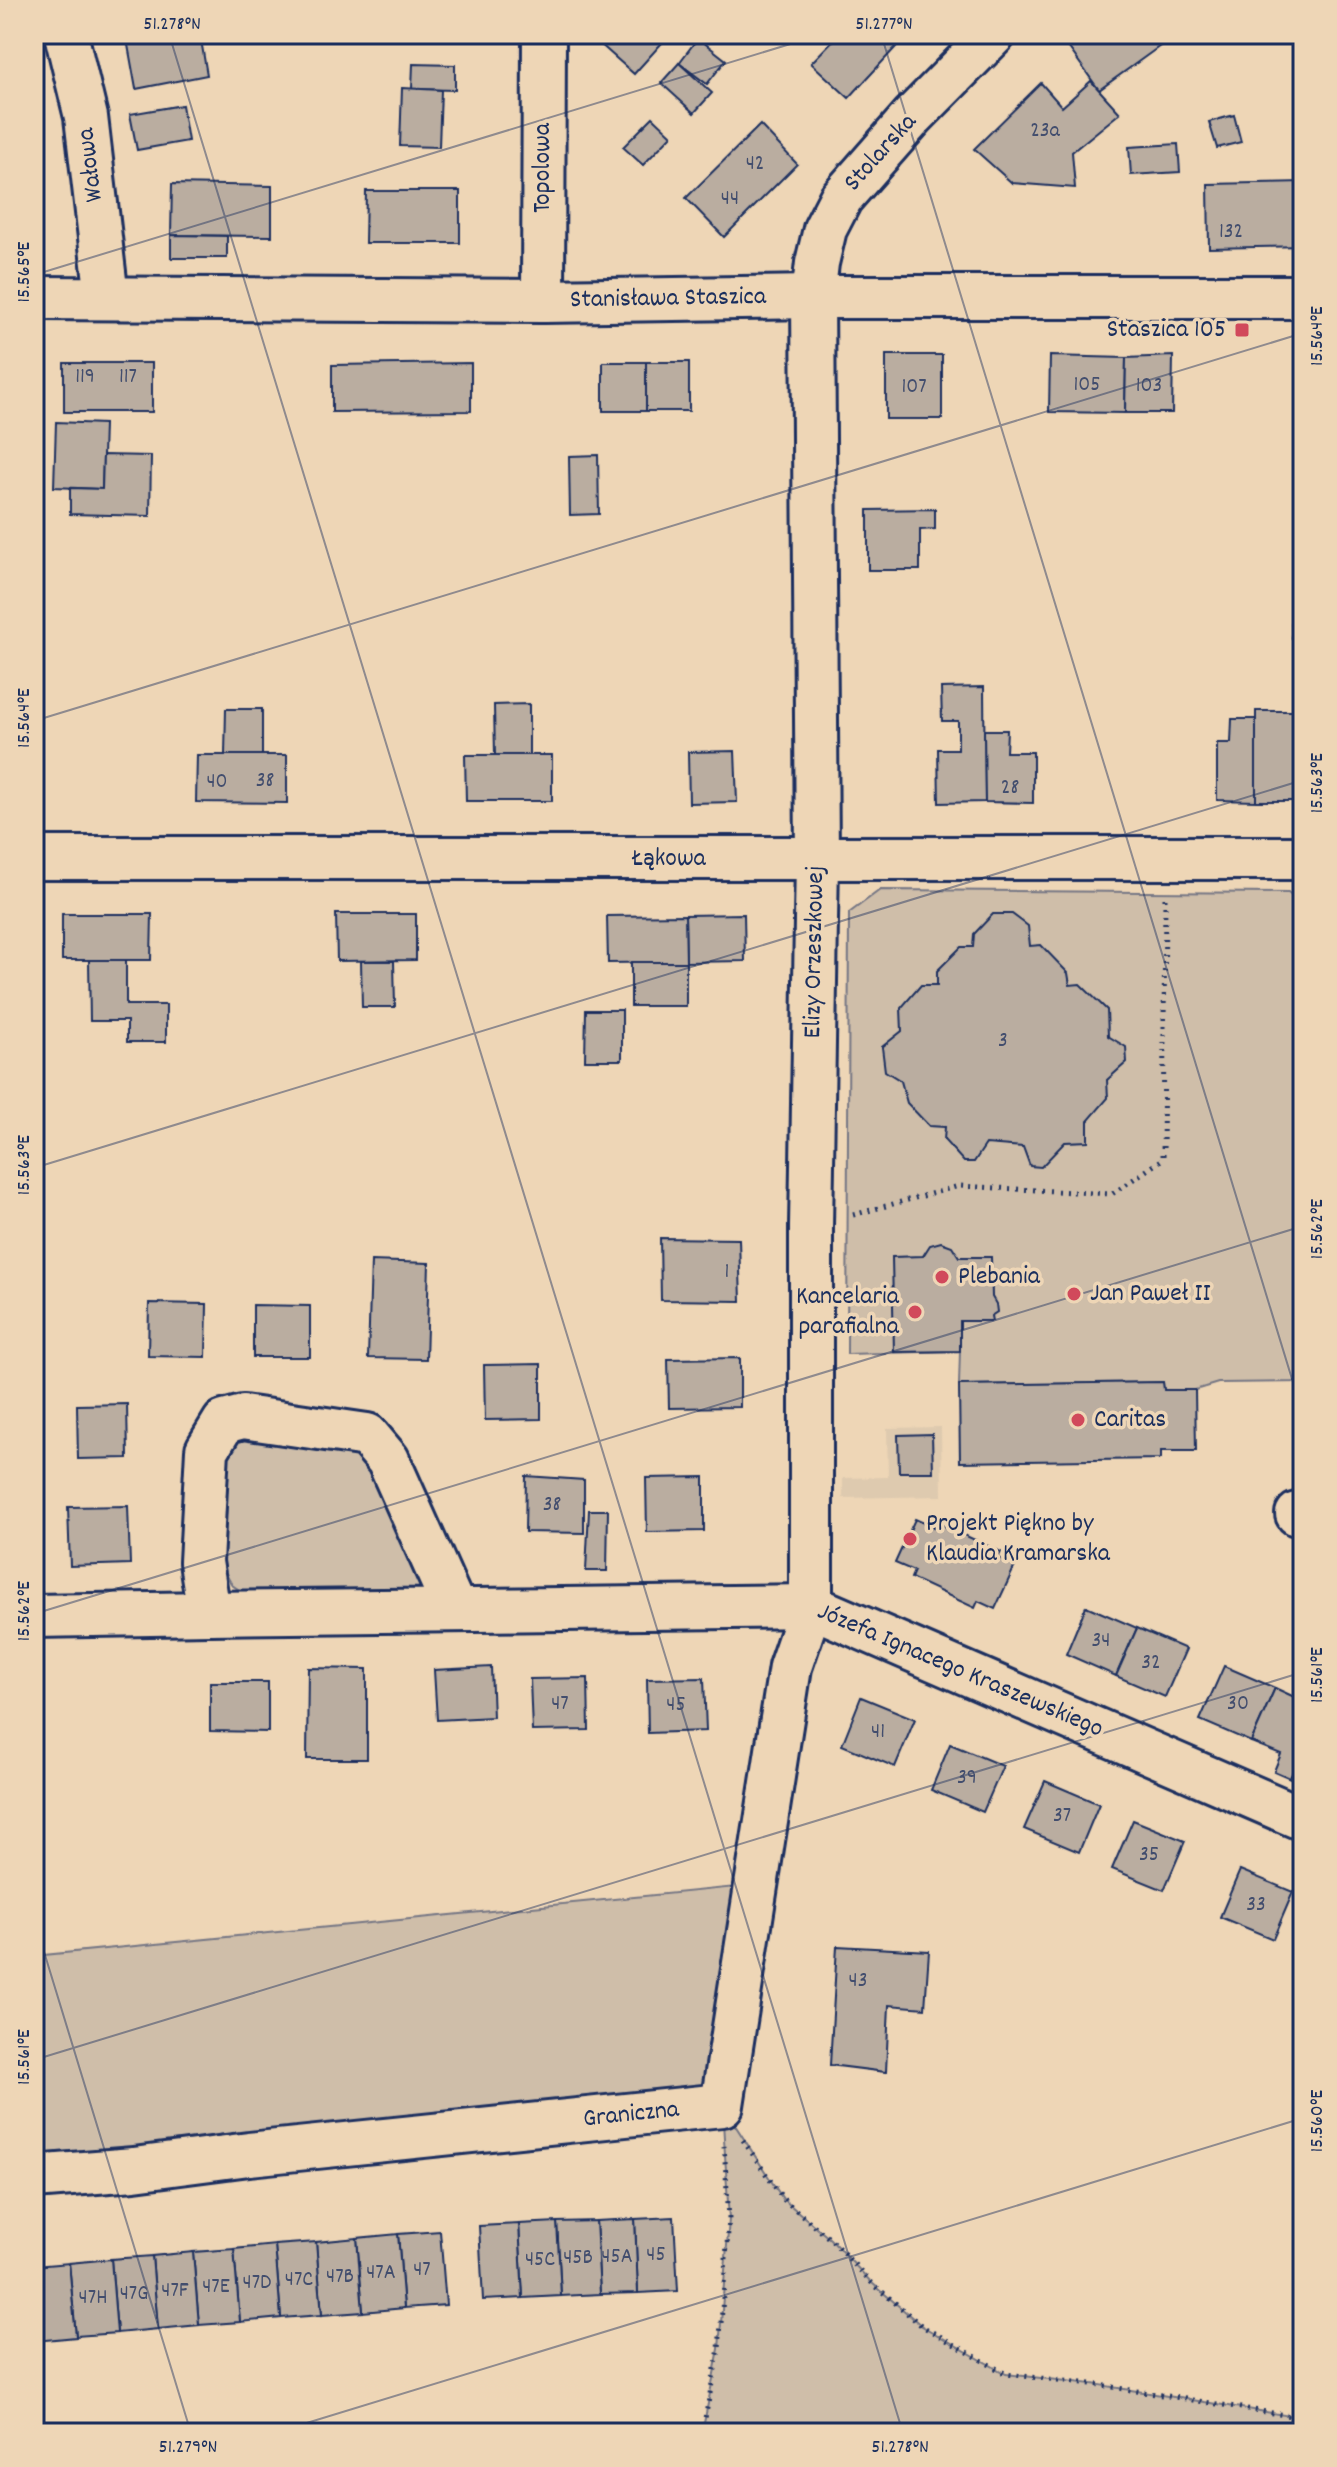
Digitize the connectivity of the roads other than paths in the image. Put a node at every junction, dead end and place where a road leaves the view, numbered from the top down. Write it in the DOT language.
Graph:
graph roads {
  1 [pos="66,34"];
  2 [pos="544,34"];
  3 [pos="994,34"];
  4 [pos="813,297"];
  5 [pos="1303,297"];
  6 [pos="34,298"];
  7 [pos="107,298"];
  8 [pos="543,301"];
  9 [pos="34,858"];
  10 [pos="1303,858"];
  11 [pos="817,859"];
  12 [pos="811,1606"];
  13 [pos="455,1610"];
  14 [pos="209,1613"];
  15 [pos="34,1616"];
  16 [pos="1303,1819"];
  17 [pos="34,2177"];
  1 -- 7 [label="street, Wałowa"];
  2 -- 8 [label="street, Topolowa"];
  3 -- 4 [label="street, Stolarska"];
  4 -- 5 [label="street, Stanisława Staszica"];
  4 -- 8 [label="street, Stanisława Staszica"];
  4 -- 11 [label="street, Elizy Orzeszkowej"];
  6 -- 7 [label="street, Stanisława Staszica"];
  7 -- 8 [label="street, Stanisława Staszica"];
  9 -- 11 [label="street, Łąkowa"];
  10 -- 11 [label="street, Łąkowa"];
  11 -- 12 [label="street, Elizy Orzeszkowej"];
  12 -- 13 [label="street, Józefa Ignacego Kraszewskiego"];
  12 -- 16 [label="street, Józefa Ignacego Kraszewskiego"];
  12 -- 17 [label="street, Graniczna"];
  13 -- 14 [label="street, Józefa Ignacego Kraszewskiego"];
  13 -- 14 [label="street"];
  14 -- 15 [label="street, Józefa Ignacego Kraszewskiego"];
}
